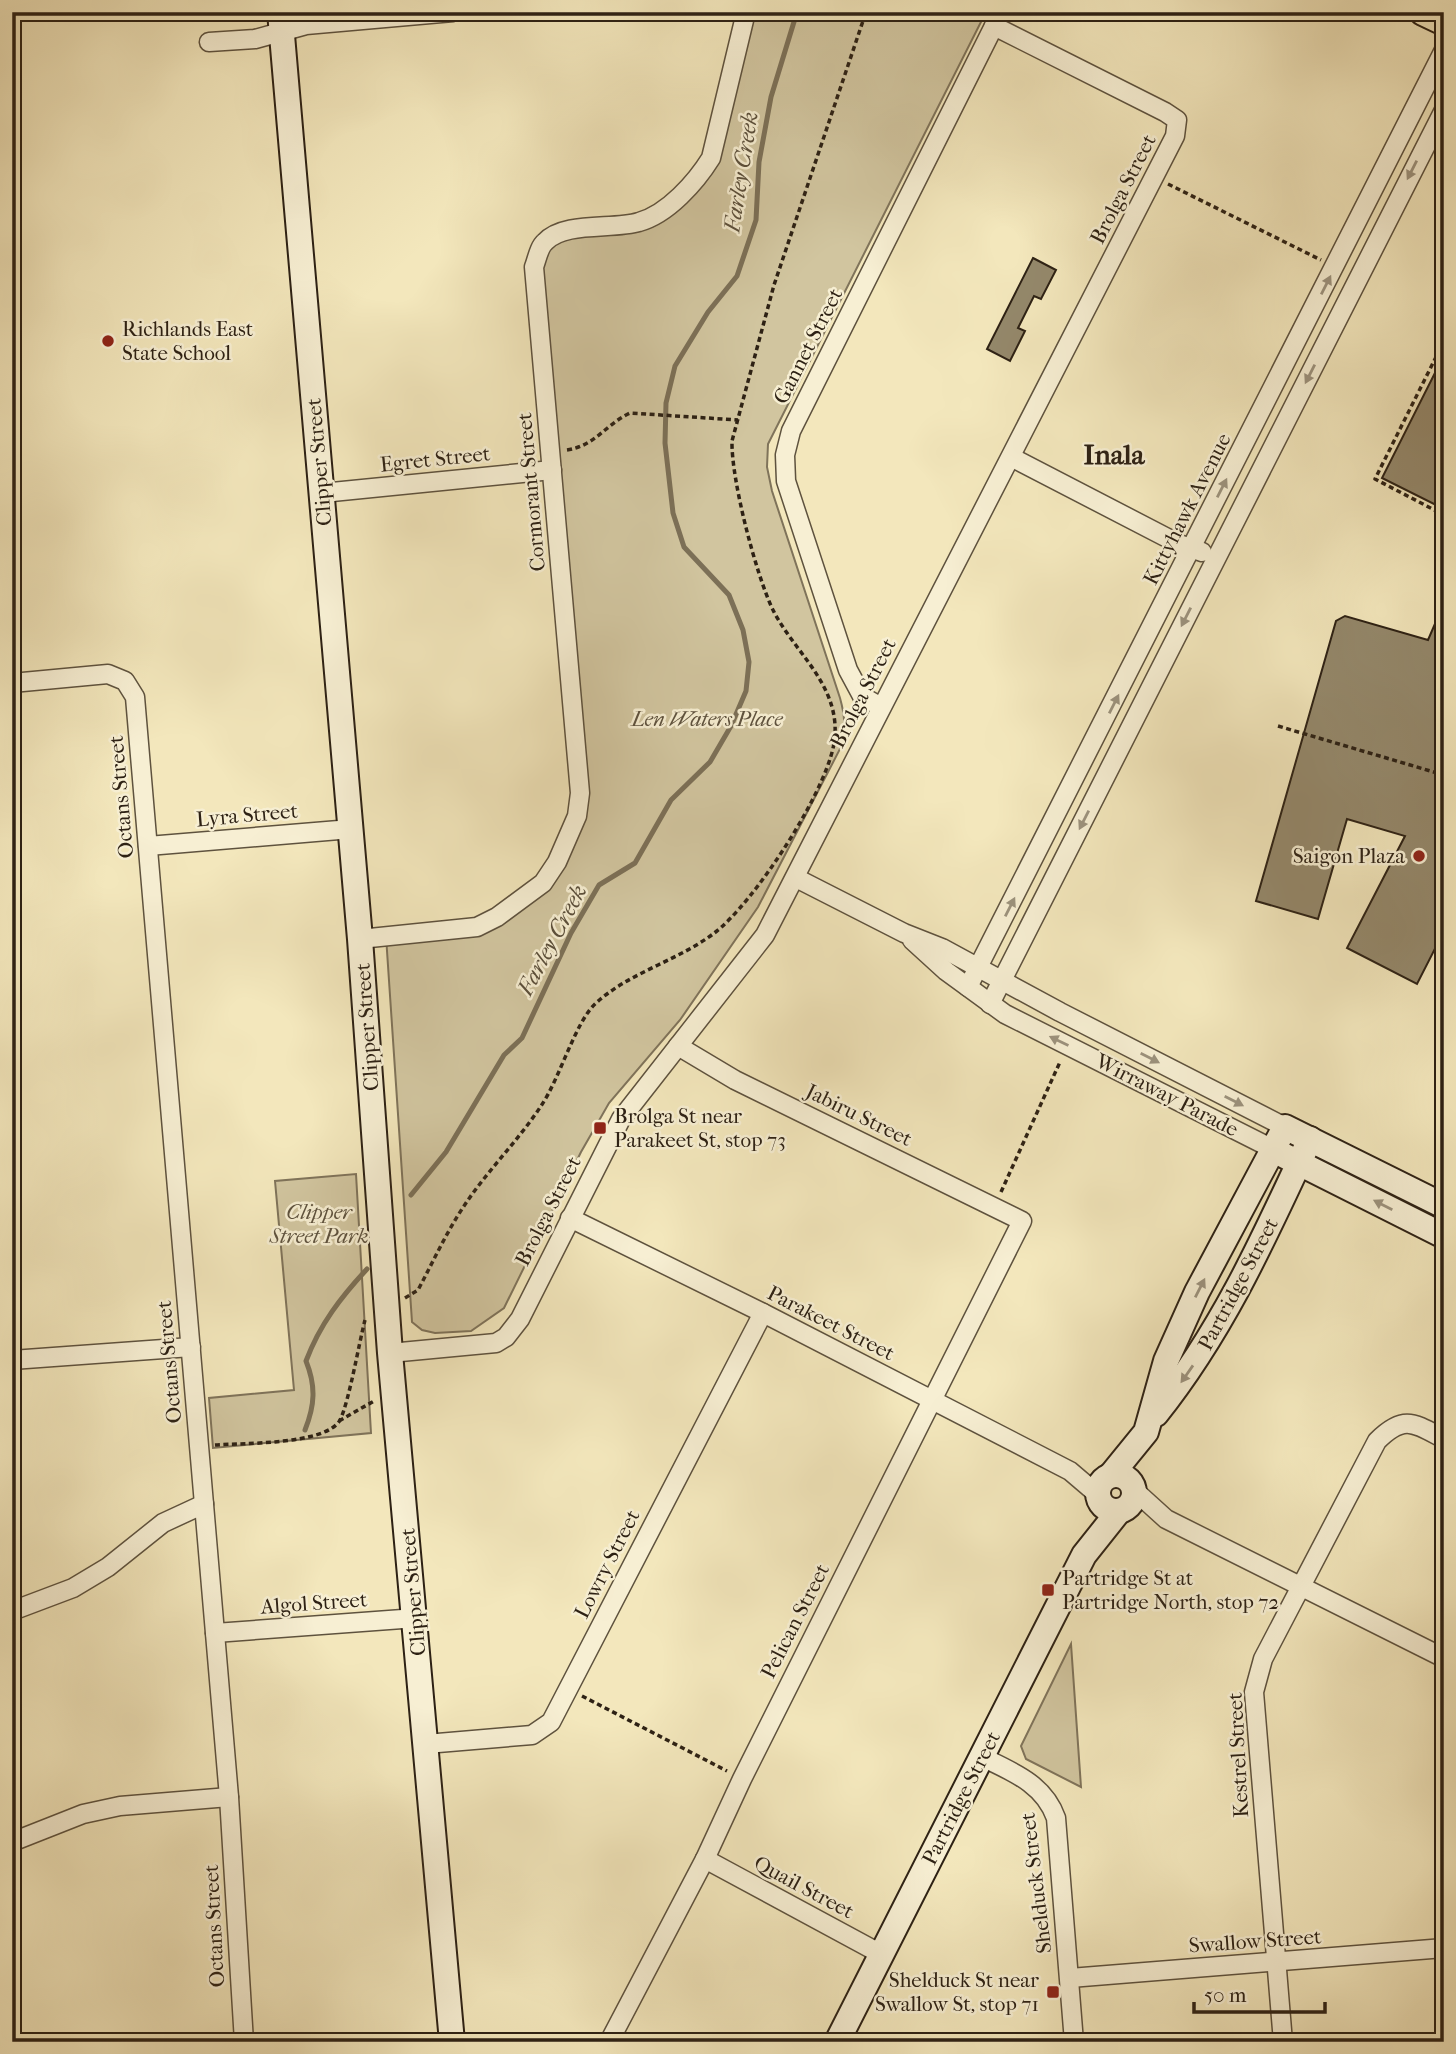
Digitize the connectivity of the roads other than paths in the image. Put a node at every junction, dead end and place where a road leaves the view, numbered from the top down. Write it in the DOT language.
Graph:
graph roads {
  1 [pos="453,12"];
  2 [pos="746,12"];
  3 [pos="1423,12"];
  4 [pos="998,19"];
  5 [pos="281,22"];
  6 [pos="1444,22"];
  7 [pos="209,42"];
  8 [pos="1444,50"];
  9 [pos="1444,110"];
  10 [pos="1011,457"];
  11 [pos="551,460"];
  12 [pos="322,493"];
  13 [pos="1191,549"];
  14 [pos="1217,556"];
  15 [pos="12,683"];
  16 [pos="881,708"];
  17 [pos="351,829"];
  18 [pos="148,846"];
  19 [pos="796,878"];
  20 [pos="904,933"];
  21 [pos="360,939"];
  22 [pos="979,967"];
  23 [pos="1002,982"];
  24 [pos="968,987"];
  25 [pos="990,1004"];
  26 [pos="678,1046"];
  27 [pos="1285,1127"];
  28 [pos="1310,1139"];
  29 [pos="1273,1149"];
  30 [pos="1298,1163"];
  31 [pos="1444,1206"];
  32 [pos="570,1218"];
  33 [pos="1022,1221"];
  34 [pos="1444,1236"];
  35 [pos="763,1313"];
  36 [pos="191,1347"];
  37 [pos="390,1353"];
  38 [pos="12,1360"];
  39 [pos="932,1401"];
  40 [pos="1147,1430"];
  41 [pos="1444,1439"];
  42 [pos="1115,1493"];
  43 [pos="204,1504"];
  44 [pos="1298,1586"];
  45 [pos="12,1611"];
  46 [pos="416,1618"];
  47 [pos="215,1633"];
  48 [pos="1444,1658"];
  49 [pos="426,1744"];
  50 [pos="982,1757"];
  51 [pos="229,1797"];
  52 [pos="12,1842"];
  53 [pos="705,1859"];
  54 [pos="1444,1948"];
  55 [pos="881,1954"];
  56 [pos="1275,1963"];
  57 [pos="1070,1978"];
  58 [pos="244,2042"];
  59 [pos="452,2042"];
  60 [pos="609,2042"];
  61 [pos="837,2042"];
  62 [pos="1074,2042"];
  63 [pos="1283,2042"];
  1 -- 5 [label="street"];
  2 -- 11 [label="street, Cormorant Street"];
  3 -- 6 [label="main road"];
  4 -- 10 [label="street, Brolga Street"];
  4 -- 16 [label="street, Gannet Street"];
  5 -- 7 [label="street"];
  5 -- 12 [label="street, Clipper Street"];
  13 -- 8 [label="street, Kittyhawk Avenue, one-way"];
  9 -- 14 [label="street, one-way"];
  10 -- 13 [label="street"];
  10 -- 16 [label="street, Brolga Street"];
  11 -- 12 [label="street, Egret Street"];
  11 -- 21 [label="street, Cormorant Street"];
  12 -- 17 [label="street, Clipper Street"];
  13 -- 14 [label="street"];
  22 -- 13 [label="street, Kittyhawk Avenue, one-way"];
  14 -- 23 [label="street, one-way"];
  15 -- 18 [label="street, Octans Street"];
  16 -- 19 [label="street, Brolga Street"];
  17 -- 18 [label="street, Lyra Street"];
  17 -- 21 [label="street, Clipper Street"];
  18 -- 36 [label="street, Octans Street"];
  19 -- 20 [label="street, Wirraway Parade"];
  19 -- 26 [label="street, Brolga Street"];
  20 -- 22 [label="street, Wirraway Parade"];
  20 -- 24 [label="street, Wirraway Parade"];
  21 -- 37 [label="street, Clipper Street"];
  22 -- 23 [label="street, Wirraway Parade"];
  22 -- 24 [label="street, Kittyhawk Avenue"];
  23 -- 25 [label="street"];
  23 -- 27 [label="street, Wirraway Parade, one-way"];
  24 -- 25 [label="street, Wirraway Parade"];
  29 -- 25 [label="street, Wirraway Parade, one-way"];
  26 -- 32 [label="street, Brolga Street"];
  26 -- 33 [label="street, Jabiru Street"];
  27 -- 28 [label="street, Wirraway Parade"];
  27 -- 29 [label="street, Partridge Street"];
  28 -- 30 [label="street, Partridge Street"];
  28 -- 31 [label="street, Wirraway Parade"];
  29 -- 30 [label="street, Wirraway Parade"];
  40 -- 29 [label="street, Partridge Street, one-way"];
  34 -- 30 [label="street, Wirraway Parade, one-way"];
  30 -- 40 [label="street, Partridge Street, one-way"];
  32 -- 35 [label="street, Parakeet Street"];
  32 -- 37 [label="street, Brolga Street"];
  33 -- 39 [label="street, Pelican Street"];
  35 -- 39 [label="street, Parakeet Street"];
  35 -- 49 [label="street, Lowry Street"];
  36 -- 38 [label="street"];
  36 -- 43 [label="street, Octans Street"];
  37 -- 46 [label="street, Clipper Street"];
  39 -- 42 [label="street, Parakeet Street"];
  39 -- 53 [label="street, Pelican Street"];
  40 -- 42 [label="street, Partridge Street"];
  41 -- 44 [label="street, Kestrel Street"];
  42 -- 44 [label="street, Parakeet Street"];
  42 -- 50 [label="street, Partridge Street"];
  43 -- 45 [label="street"];
  43 -- 47 [label="street, Octans Street"];
  44 -- 48 [label="street, Parakeet Street"];
  44 -- 56 [label="street, Kestrel Street"];
  46 -- 47 [label="street, Algol Street"];
  46 -- 49 [label="street, Clipper Street"];
  47 -- 51 [label="street, Octans Street"];
  49 -- 59 [label="street, Clipper Street"];
  50 -- 55 [label="street, Partridge Street"];
  50 -- 57 [label="street, Shelduck Street"];
  51 -- 52 [label="street"];
  51 -- 58 [label="street, Octans Street"];
  53 -- 55 [label="street, Quail Street"];
  53 -- 60 [label="street, Pelican Street"];
  54 -- 56 [label="street, Swallow Street"];
  55 -- 61 [label="street, Partridge Street"];
  56 -- 57 [label="street, Swallow Street"];
  56 -- 63 [label="street, Kestrel Street"];
  57 -- 62 [label="street, Shelduck Street"];
}
